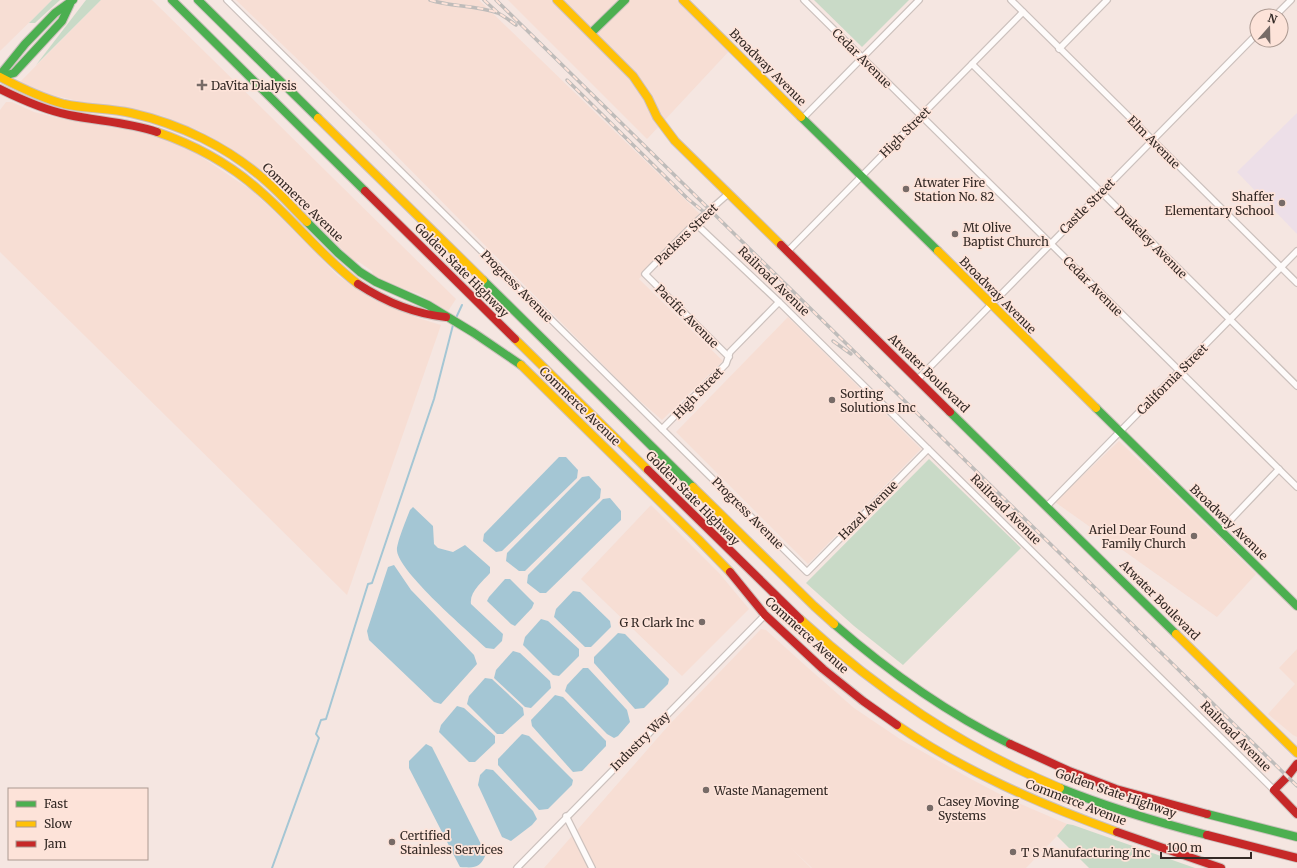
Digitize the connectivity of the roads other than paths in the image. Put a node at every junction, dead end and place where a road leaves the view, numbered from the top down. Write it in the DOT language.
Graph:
graph roads {
  1 [pos="172,0"];
  2 [pos="198,0"];
  3 [pos="227,0"];
  4 [pos="557,0"];
  5 [pos="625,0"];
  6 [pos="683,0"];
  7 [pos="804,0"];
  8 [pos="919,0"];
  9 [pos="1011,0"];
  10 [pos="1107,0"];
  11 [pos="1291,0"];
  12 [pos="72,2"];
  13 [pos="1283,8"];
  14 [pos="1023,12"];
  15 [pos="590,33"];
  16 [pos="1249,42"];
  17 [pos="1059,49"];
  18 [pos="862,58"];
  19 [pos="972,64"];
  20 [pos="0,77"];
  21 [pos="0,89"];
  22 [pos="921,116"];
  23 [pos="803,118"];
  24 [pos="1153,140"];
  25 [pos="861,176"];
  26 [pos="1101,192"];
  27 [pos="728,194"];
  28 [pos="695,223"];
  29 [pos="1050,244"];
  30 [pos="1297,251"];
  31 [pos="787,252"];
  32 [pos="1281,267"];
  33 [pos="645,274"];
  34 [pos="1297,283"];
  35 [pos="779,302"];
  36 [pos="991,304"];
  37 [pos="446,317"];
  38 [pos="1230,320"];
  39 [pos="729,357"];
  40 [pos="1179,371"];
  41 [pos="918,379"];
  42 [pos="1297,386"];
  43 [pos="662,429"];
  44 [pos="1120,432"];
  45 [pos="928,449"];
  46 [pos="1279,469"];
  47 [pos="1297,487"];
  48 [pos="1047,506"];
  49 [pos="1220,531"];
  50 [pos="807,572"];
  51 [pos="1297,606"];
  52 [pos="765,615"];
  53 [pos="1297,753"];
  54 [pos="1297,764"];
  55 [pos="1287,777"];
  56 [pos="1274,790"];
  57 [pos="1288,805"];
  58 [pos="1297,814"];
  59 [pos="566,816"];
  60 [pos="1297,837"];
  61 [pos="1297,858"];
  62 [pos="517,868"];
  63 [pos="592,868"];
  64 [pos="1221,868"];
  1 -- 61 [label="main road, Golden State Highway"];
  2 -- 60 [label="main road, Golden State Highway"];
  3 -- 43 [label="street, Progress Avenue"];
  4 -- 15 [label="main road, Atwater Boulevard"];
  5 -- 15 [label="main road"];
  6 -- 23 [label="main road, Broadway Avenue"];
  7 -- 18 [label="street, Cedar Avenue"];
  8 -- 18 [label="street"];
  9 -- 14 [label="street, Elm Avenue"];
  10 -- 17 [label="street"];
  11 -- 13 [label="street"];
  12 -- 20 [label="main road"];
  12 -- 20 [label="main road"];
  14 -- 17 [label="street, Elm Avenue"];
  14 -- 19 [label="street, High Street"];
  15 -- 27 [label="main road, Atwater Boulevard"];
  16 -- 24 [label="street, Castle Street"];
  17 -- 24 [label="street, Elm Avenue"];
  18 -- 22 [label="street, Cedar Avenue"];
  18 -- 23 [label="street"];
  19 -- 22 [label="street, High Street"];
  19 -- 26 [label="street, Drakeley Avenue"];
  20 -- 37 [label="main road, Commerce Avenue"];
  21 -- 37 [label="main road, Commerce Avenue"];
  22 -- 25 [label="street, High Street"];
  22 -- 29 [label="street, Cedar Avenue"];
  23 -- 25 [label="main road, Broadway Avenue"];
  24 -- 26 [label="street, Castle Street"];
  24 -- 32 [label="street, Elm Avenue"];
  25 -- 31 [label="street, High Street"];
  25 -- 36 [label="main road, Broadway Avenue"];
  26 -- 29 [label="street, Castle Street"];
  26 -- 38 [label="street, Drakeley Avenue"];
  27 -- 28 [label="street, Packers Street"];
  27 -- 31 [label="main road, Atwater Boulevard"];
  28 -- 33 [label="street, Packers Street"];
  28 -- 35 [label="street, Railroad Avenue"];
  29 -- 36 [label="street, Castle Street"];
  29 -- 40 [label="street, Cedar Avenue"];
  30 -- 32 [label="street, California Street"];
  31 -- 41 [label="main road, Atwater Boulevard"];
  32 -- 34 [label="street, Elm Avenue"];
  32 -- 38 [label="street, California Street"];
  33 -- 39 [label="street, Pacific Avenue"];
  35 -- 39 [label="street, High Street"];
  35 -- 45 [label="street, Railroad Avenue"];
  36 -- 41 [label="street, Castle Street"];
  36 -- 44 [label="main road, Broadway Avenue"];
  37 -- 52 [label="main road, Commerce Avenue"];
  38 -- 40 [label="street, California Street"];
  38 -- 42 [label="street, Drakeley Avenue"];
  39 -- 43 [label="street, High Street"];
  40 -- 44 [label="street, California Street"];
  40 -- 46 [label="street, Cedar Avenue"];
  41 -- 48 [label="main road, Atwater Boulevard"];
  43 -- 50 [label="street, Progress Avenue"];
  44 -- 48 [label="street, California Street"];
  44 -- 49 [label="main road, Broadway Avenue"];
  45 -- 50 [label="street, Hazel Avenue"];
  45 -- 56 [label="street, Railroad Avenue"];
  46 -- 47 [label="street, Cedar Avenue"];
  46 -- 49 [label="street"];
  48 -- 53 [label="main road, Atwater Boulevard"];
  49 -- 51 [label="main road, Broadway Avenue"];
  52 -- 59 [label="street, Industry Way"];
  52 -- 64 [label="main road, Commerce Avenue"];
  54 -- 55 [label="main road"];
  55 -- 56 [label="main road"];
  55 -- 57 [label="main road"];
  56 -- 57 [label="main road, Railroad Avenue"];
  57 -- 58 [label="main road, Railroad Avenue"];
  59 -- 62 [label="street, Industry Way"];
  59 -- 63 [label="street"];
}
